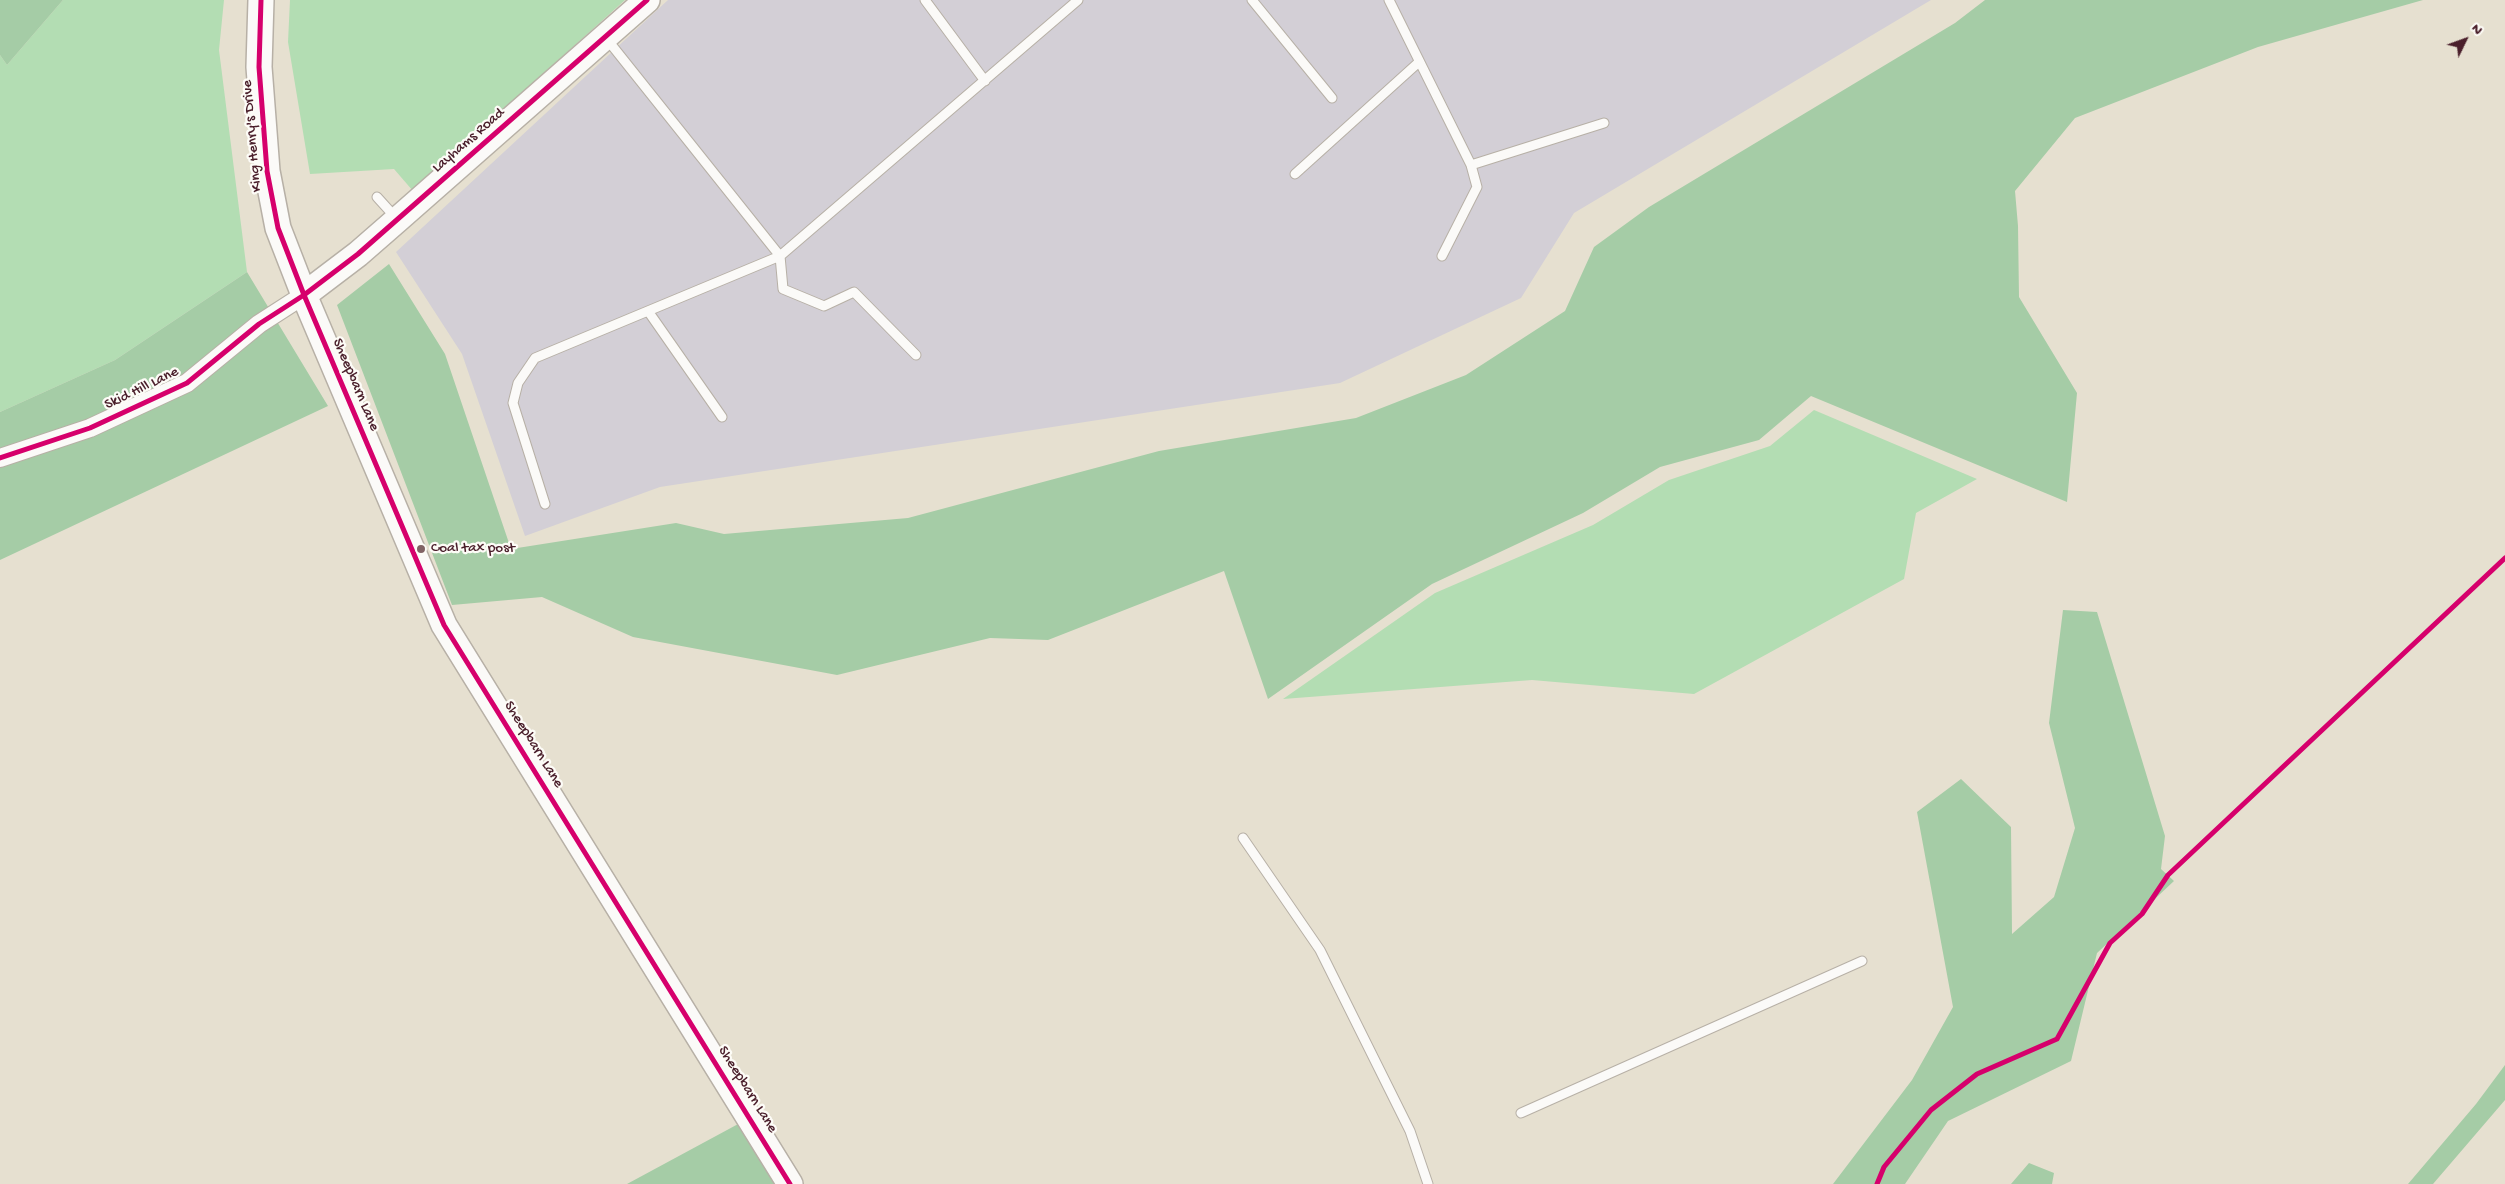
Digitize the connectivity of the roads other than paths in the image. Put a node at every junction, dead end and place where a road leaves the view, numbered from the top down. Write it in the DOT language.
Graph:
graph roads {
  1 [pos="261,0"];
  2 [pos="647,0"];
  3 [pos="926,0"];
  4 [pos="1252,0"];
  5 [pos="1389,0"];
  6 [pos="1072,2"];
  7 [pos="606,38"];
  8 [pos="1419,62"];
  9 [pos="985,81"];
  10 [pos="1332,98"];
  11 [pos="1604,123"];
  12 [pos="1471,165"];
  13 [pos="1295,174"];
  14 [pos="377,197"];
  15 [pos="397,220"];
  16 [pos="780,256"];
  17 [pos="1442,256"];
  18 [pos="304,295"];
  19 [pos="648,312"];
  20 [pos="916,355"];
  21 [pos="722,416"];
  22 [pos="0,458"];
  23 [pos="545,504"];
  24 [pos="1243,838"];
  25 [pos="1862,961"];
  26 [pos="1521,1112"];
  27 [pos="790,1184"];
  28 [pos="1428,1184"];
  1 -- 18 [label="street, King Henry's Drive"];
  2 -- 7 [label="street, Layhams Road"];
  3 -- 9 [label="lane"];
  4 -- 10 [label="lane"];
  5 -- 8 [label="lane"];
  6 -- 9 [label="lane"];
  7 -- 15 [label="street, Layhams Road"];
  7 -- 16 [label="lane"];
  8 -- 12 [label="lane"];
  8 -- 13 [label="lane"];
  9 -- 16 [label="lane"];
  11 -- 12 [label="lane"];
  12 -- 17 [label="lane"];
  14 -- 15 [label="lane"];
  15 -- 18 [label="street, Layhams Road"];
  16 -- 19 [label="lane"];
  16 -- 20 [label="lane"];
  18 -- 22 [label="street, Skid Hill Lane"];
  18 -- 27 [label="street, Sheepbarn Lane"];
  19 -- 21 [label="lane"];
  19 -- 23 [label="lane"];
  24 -- 28 [label="lane"];
  25 -- 26 [label="lane"];
}
